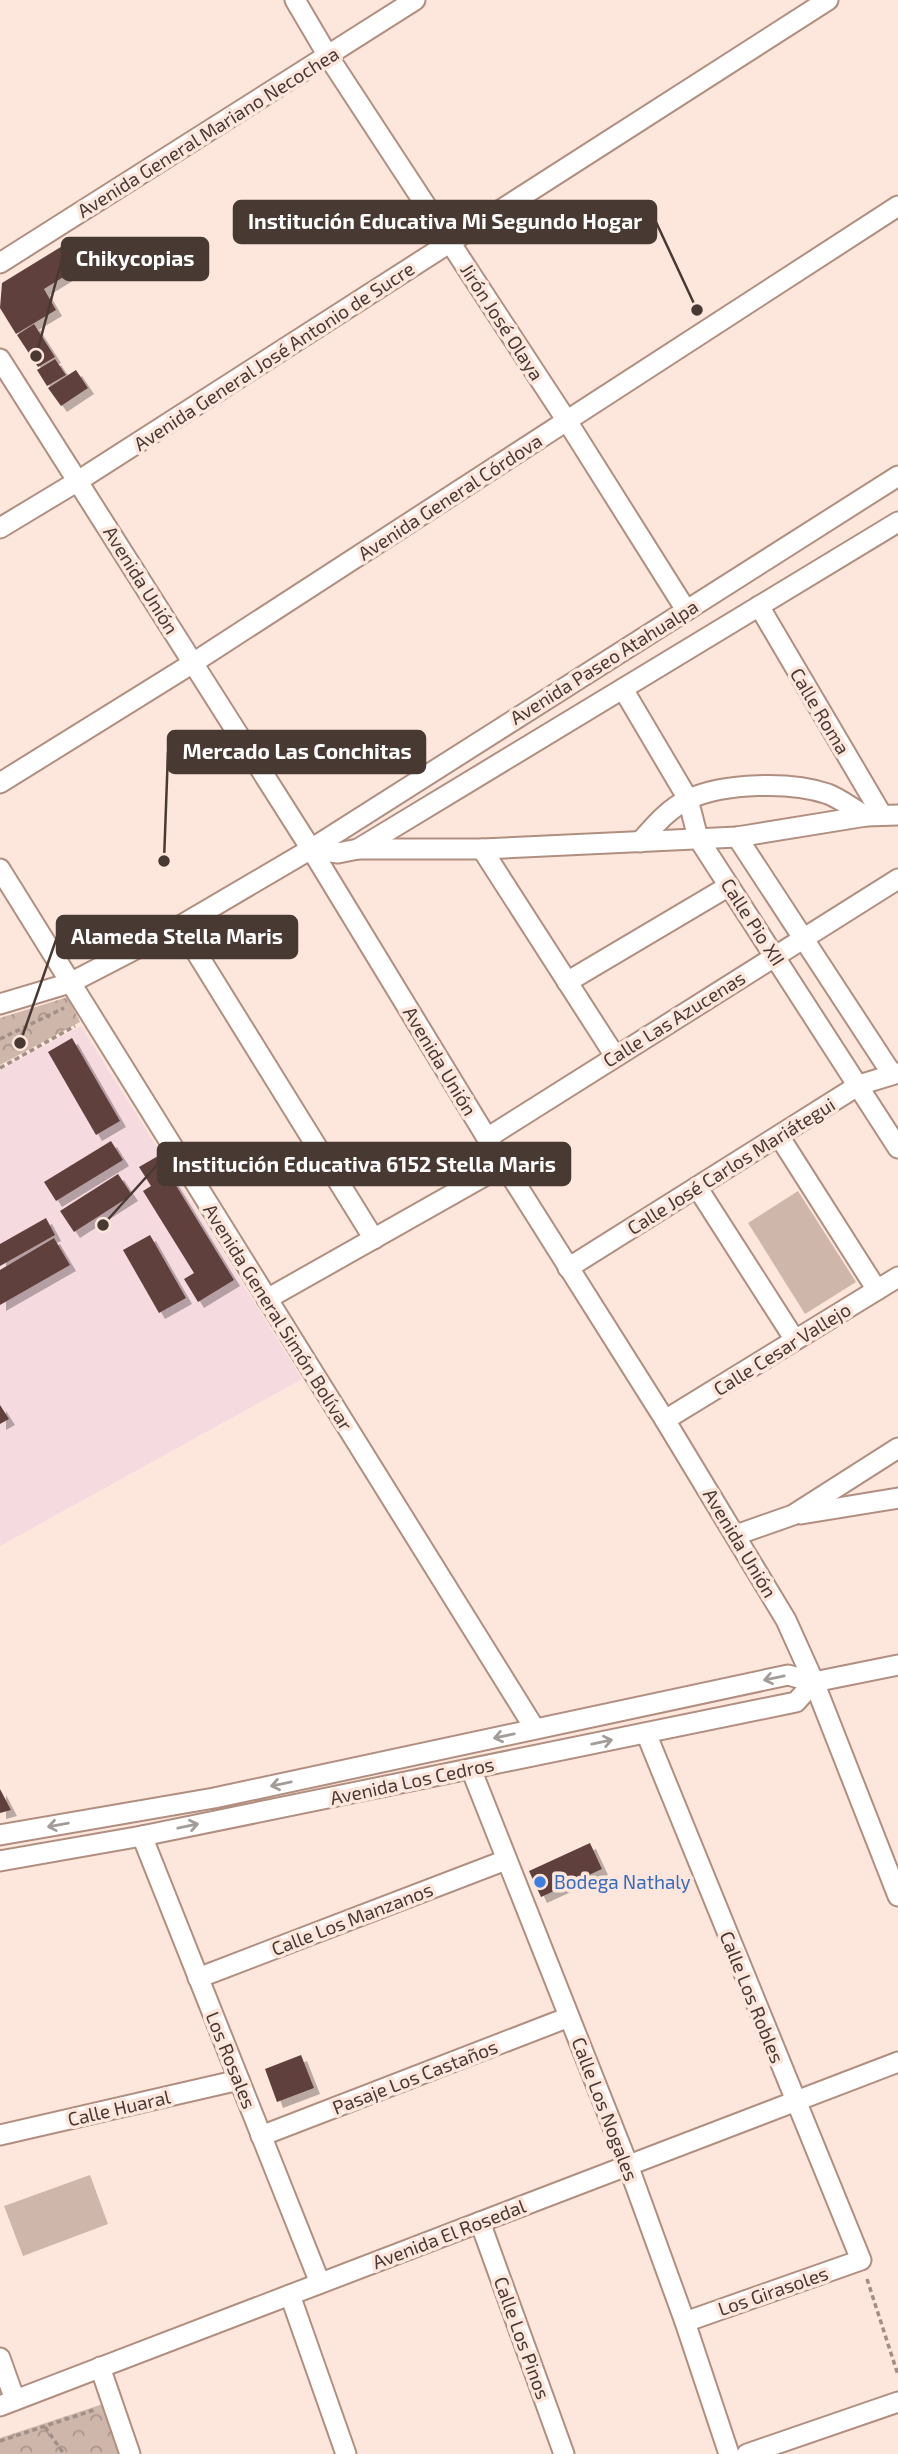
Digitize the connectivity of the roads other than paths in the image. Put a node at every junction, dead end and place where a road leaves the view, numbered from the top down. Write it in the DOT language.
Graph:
graph roads {
  1 [pos="295,0"];
  2 [pos="415,0"];
  3 [pos="828,0"];
  4 [pos="328,56"];
  5 [pos="898,206"];
  6 [pos="450,243"];
  7 [pos="0,263"];
  8 [pos="0,359"];
  9 [pos="567,421"];
  10 [pos="898,476"];
  11 [pos="78,481"];
  12 [pos="897,526"];
  13 [pos="0,528"];
  14 [pos="759,606"];
  15 [pos="686,610"];
  16 [pos="193,663"];
  17 [pos="623,689"];
  18 [pos="0,783"];
  19 [pos="688,799"];
  20 [pos="882,816"];
  21 [pos="737,837"];
  22 [pos="698,838"];
  23 [pos="640,842"];
  24 [pos="311,849"];
  25 [pos="358,849"];
  26 [pos="482,849"];
  27 [pos="0,869"];
  28 [pos="898,879"];
  29 [pos="730,886"];
  30 [pos="180,926"];
  31 [pos="803,938"];
  32 [pos="775,956"];
  33 [pos="567,982"];
  34 [pos="70,983"];
  35 [pos="0,1004"];
  36 [pos="615,1056"];
  37 [pos="895,1073"];
  38 [pos="859,1085"];
  39 [pos="779,1136"];
  40 [pos="486,1138"];
  41 [pos="898,1148"];
  42 [pos="504,1166"];
  43 [pos="697,1187"];
  44 [pos="374,1239"];
  45 [pos="568,1268"];
  46 [pos="898,1277"];
  47 [pos="877,1290"];
  48 [pos="267,1299"];
  49 [pos="795,1340"];
  50 [pos="665,1420"];
  51 [pos="898,1448"];
  52 [pos="898,1498"];
  53 [pos="793,1515"];
  54 [pos="736,1535"];
  55 [pos="898,1665"];
  56 [pos="814,1682"];
  57 [pos="535,1729"];
  58 [pos="646,1733"];
  59 [pos="471,1769"];
  60 [pos="0,1835"];
  61 [pos="142,1836"];
  62 [pos="506,1860"];
  63 [pos="0,1861"];
  64 [pos="898,1896"];
  65 [pos="198,1978"];
  66 [pos="569,2017"];
  67 [pos="898,2062"];
  68 [pos="239,2080"];
  69 [pos="795,2102"];
  70 [pos="0,2135"];
  71 [pos="261,2136"];
  72 [pos="628,2165"];
  73 [pos="480,2222"];
  74 [pos="861,2260"];
  75 [pos="320,2283"];
  76 [pos="290,2295"];
  77 [pos="685,2322"];
  78 [pos="0,2358"];
  79 [pos="100,2367"];
  80 [pos="898,2402"];
  81 [pos="8,2403"];
  82 [pos="130,2454"];
  83 [pos="346,2454"];
  84 [pos="564,2454"];
  85 [pos="729,2454"];
  86 [pos="747,2454"];
  1 -- 4 [label="street, Jirón José Olaya"];
  2 -- 4 [label="street, Avenida General Mariano Necochea"];
  3 -- 6 [label="street, Avenida General José Antonio de Sucre"];
  4 -- 6 [label="street, Jirón José Olaya"];
  4 -- 7 [label="street, Avenida General Mariano Necochea"];
  5 -- 9 [label="street, Avenida General Córdova"];
  6 -- 9 [label="street, Jirón José Olaya"];
  6 -- 11 [label="street, Avenida General José Antonio de Sucre"];
  8 -- 11 [label="street, Avenida Unión"];
  9 -- 15 [label="street, Jirón José Olaya"];
  9 -- 16 [label="street, Avenida General Córdova"];
  10 -- 15 [label="street, Avenida Paseo Atahualpa"];
  11 -- 13 [label="street, Avenida General José Antonio de Sucre"];
  11 -- 16 [label="street, Avenida Unión"];
  12 -- 14 [label="street, Avenida Paseo Atahualpa"];
  14 -- 17 [label="street, Avenida Paseo Atahualpa"];
  14 -- 20 [label="street, Calle Roma"];
  15 -- 24 [label="street, Avenida Paseo Atahualpa"];
  16 -- 18 [label="street, Avenida General Córdova"];
  16 -- 24 [label="street, Avenida Unión"];
  17 -- 19 [label="street, Calle Pio XII"];
  17 -- 25 [label="street, Avenida Paseo Atahualpa"];
  19 -- 20 [label="street"];
  19 -- 22 [label="street, Calle Pio XII"];
  19 -- 23 [label="street"];
  20 -- 21 [label="street"];
  21 -- 22 [label="street"];
  21 -- 31 [label="street, Calle Pio XII"];
  22 -- 23 [label="street"];
  22 -- 29 [label="street, Calle Pio XII"];
  23 -- 26 [label="street"];
  24 -- 25 [label="street, Avenida Paseo Atahualpa"];
  24 -- 30 [label="street, Avenida Paseo Atahualpa"];
  24 -- 40 [label="street, Avenida Unión"];
  25 -- 26 [label="street"];
  26 -- 33 [label="street"];
  27 -- 34 [label="street, Avenida General Simón Bolívar"];
  28 -- 31 [label="street, Calle Las Azucenas"];
  29 -- 32 [label="street, Calle Pio XII"];
  29 -- 33 [label="street"];
  30 -- 34 [label="street, Avenida Paseo Atahualpa"];
  30 -- 44 [label="street"];
  31 -- 32 [label="street, Calle Las Azucenas"];
  31 -- 37 [label="street, Calle Pio XII"];
  32 -- 36 [label="street, Calle Las Azucenas"];
  32 -- 38 [label="street, Calle Pio XII"];
  33 -- 36 [label="street"];
  34 -- 35 [label="street, Avenida Paseo Atahualpa"];
  34 -- 48 [label="street, Avenida General Simón Bolívar"];
  36 -- 40 [label="street, Calle Las Azucenas"];
  37 -- 38 [label="street, Calle José Carlos Mariátegui"];
  38 -- 39 [label="street, Calle José Carlos Mariátegui"];
  38 -- 41 [label="street, Calle Pio XII"];
  39 -- 43 [label="street, Calle José Carlos Mariátegui"];
  39 -- 47 [label="street"];
  40 -- 42 [label="street, Avenida Unión"];
  42 -- 44 [label="street"];
  42 -- 45 [label="street, Avenida Unión"];
  43 -- 45 [label="street, Calle José Carlos Mariátegui"];
  43 -- 49 [label="street"];
  44 -- 48 [label="street"];
  45 -- 50 [label="street, Avenida Unión"];
  46 -- 47 [label="street, Calle Cesar Vallejo"];
  47 -- 49 [label="street, Calle Cesar Vallejo"];
  48 -- 57 [label="street, Avenida General Simón Bolívar"];
  49 -- 50 [label="street, Calle Cesar Vallejo"];
  50 -- 54 [label="street, Avenida Unión"];
  51 -- 53 [label="street"];
  52 -- 53 [label="street"];
  53 -- 54 [label="street"];
  54 -- 56 [label="street, Avenida Unión"];
  55 -- 56 [label="street, Avenida Los Cedros"];
  56 -- 57 [label="street, Avenida Los Cedros, one-way"];
  56 -- 58 [label="street, Avenida Los Cedros"];
  56 -- 64 [label="street, Avenida Unión"];
  57 -- 60 [label="street, Avenida Los Cedros, one-way"];
  59 -- 58 [label="street, Avenida Los Cedros, one-way"];
  58 -- 69 [label="street, Calle Los Robles"];
  61 -- 59 [label="street, Avenida Los Cedros, one-way"];
  59 -- 62 [label="street, Calle Los Nogales"];
  61 -- 63 [label="street, Avenida Los Cedros"];
  61 -- 65 [label="street, Los Rosales"];
  62 -- 65 [label="street, Calle Los Manzanos"];
  62 -- 66 [label="street, Calle Los Nogales"];
  65 -- 68 [label="street, Los Rosales"];
  66 -- 71 [label="street, Pasaje Los Castaños"];
  66 -- 72 [label="street, Calle Los Nogales"];
  67 -- 69 [label="street, Avenida El Rosedal"];
  68 -- 70 [label="street, Calle Huaral"];
  68 -- 71 [label="street, Los Rosales"];
  69 -- 72 [label="street, Avenida El Rosedal"];
  69 -- 74 [label="street, Calle Los Robles"];
  71 -- 75 [label="street, Los Rosales"];
  72 -- 73 [label="street, Avenida El Rosedal"];
  72 -- 77 [label="street, Calle Los Nogales"];
  73 -- 75 [label="street, Avenida El Rosedal"];
  73 -- 84 [label="street, Calle Los Pinos"];
  74 -- 77 [label="street, Los Girasoles"];
  75 -- 76 [label="street, Avenida El Rosedal"];
  76 -- 79 [label="street, Avenida El Rosedal"];
  76 -- 83 [label="street"];
  77 -- 85 [label="street, Calle Los Nogales"];
  78 -- 81 [label="street"];
  79 -- 81 [label="street, Avenida El Rosedal"];
  79 -- 82 [label="street"];
  80 -- 86 [label="street"];
}
